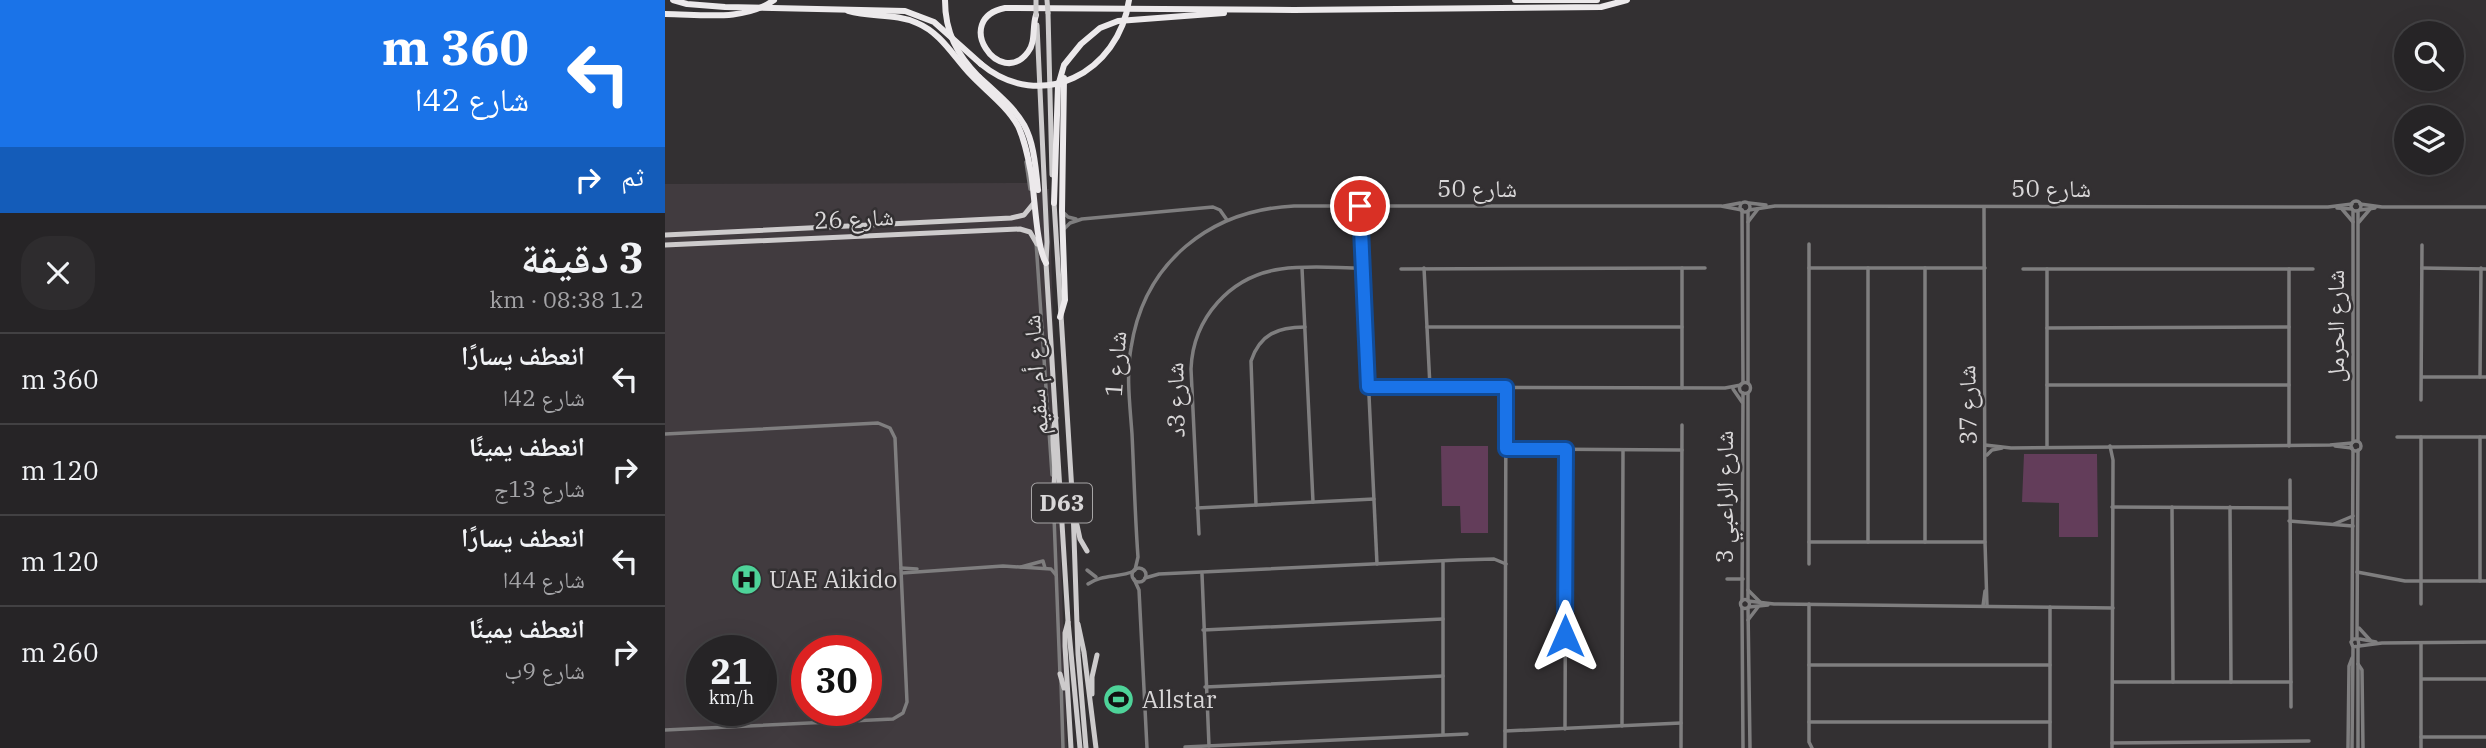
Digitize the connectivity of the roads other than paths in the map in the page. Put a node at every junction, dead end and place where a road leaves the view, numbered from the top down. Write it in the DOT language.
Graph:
graph roads {
  1 [pos="673,0"];
  2 [pos="774,0"];
  3 [pos="945,0"];
  4 [pos="1036,0"];
  5 [pos="1047,0"];
  6 [pos="1129,0"];
  7 [pos="1515,0"];
  8 [pos="1597,0"];
  9 [pos="1627,0"];
  10 [pos="1253,9"];
  11 [pos="848,11"];
  12 [pos="665,14"];
  13 [pos="1036,15"];
  14 [pos="1073,53"];
  15 [pos="1025,146"];
  16 [pos="1054,202"];
  17 [pos="1742,203"];
  18 [pos="1748,203"];
  19 [pos="1033,204"];
  20 [pos="2360,204"];
  21 [pos="1360,206"];
  22 [pos="1721,206"];
  23 [pos="1775,206"];
  24 [pos="2382,206"];
  25 [pos="1985,207"];
  26 [pos="2328,207"];
  27 [pos="2486,207"];
  28 [pos="1732,208"];
  29 [pos="1759,208"];
  30 [pos="2340,208"];
  31 [pos="2370,208"];
  32 [pos="2355,209"];
  33 [pos="1745,210"];
  34 [pos="1062,211"];
  35 [pos="1081,219"];
  36 [pos="1227,220"];
  37 [pos="938,222"];
  38 [pos="1745,223"];
  39 [pos="2356,223"];
  40 [pos="803,228"];
  41 [pos="1062,230"];
  42 [pos="930,233"];
  43 [pos="665,235"];
  44 [pos="791,239"];
  45 [pos="1037,244"];
  46 [pos="1809,244"];
  47 [pos="665,245"];
  48 [pos="2422,245"];
  49 [pos="1046,261"];
  50 [pos="1302,268"];
  51 [pos="1363,268"];
  52 [pos="1425,268"];
  53 [pos="1682,268"];
  54 [pos="1705,268"];
  55 [pos="1809,268"];
  56 [pos="1868,268"];
  57 [pos="1925,268"];
  58 [pos="1985,268"];
  59 [pos="2422,268"];
  60 [pos="2483,268"];
  61 [pos="1401,269"];
  62 [pos="2023,269"];
  63 [pos="2047,269"];
  64 [pos="2289,269"];
  65 [pos="2313,269"];
  66 [pos="1060,317"];
  67 [pos="1305,327"];
  68 [pos="1427,327"];
  69 [pos="1682,327"];
  70 [pos="2289,327"];
  71 [pos="2047,328"];
  72 [pos="1743,372"];
  73 [pos="2421,377"];
  74 [pos="2480,377"];
  75 [pos="2486,377"];
  76 [pos="1744,383"];
  77 [pos="2047,385"];
  78 [pos="2289,385"];
  79 [pos="1368,387"];
  80 [pos="1430,387"];
  81 [pos="1506,387"];
  82 [pos="1682,388"];
  83 [pos="1732,388"];
  84 [pos="1744,392"];
  85 [pos="2421,401"];
  86 [pos="1743,405"];
  87 [pos="1056,415"];
  88 [pos="1682,425"];
  89 [pos="2353,431"];
  90 [pos="665,434"];
  91 [pos="2397,437"];
  92 [pos="2421,437"];
  93 [pos="2480,437"];
  94 [pos="2486,437"];
  95 [pos="2354,442"];
  96 [pos="1986,445"];
  97 [pos="2341,445"];
  98 [pos="2113,446"];
  99 [pos="2289,446"];
  100 [pos="2007,447"];
  101 [pos="2047,447"];
  102 [pos="1506,449"];
  103 [pos="1566,449"];
  104 [pos="2354,449"];
  105 [pos="1623,450"];
  106 [pos="1682,450"];
  107 [pos="1986,456"];
  108 [pos="2353,463"];
  109 [pos="2290,480"];
  110 [pos="1053,490"];
  111 [pos="1374,499"];
  112 [pos="1313,502"];
  113 [pos="1256,505"];
  114 [pos="2112,507"];
  115 [pos="2172,507"];
  116 [pos="1073,508"];
  117 [pos="1197,508"];
  118 [pos="2230,508"];
  119 [pos="2289,508"];
  120 [pos="2353,516"];
  121 [pos="2290,521"];
  122 [pos="2332,524"];
  123 [pos="2353,526"];
  124 [pos="1199,534"];
  125 [pos="1809,542"];
  126 [pos="1868,542"];
  127 [pos="1925,542"];
  128 [pos="1985,542"];
  129 [pos="1087,551"];
  130 [pos="1506,552"];
  131 [pos="1137,557"];
  132 [pos="1494,559"];
  133 [pos="1443,562"];
  134 [pos="1377,564"];
  135 [pos="1506,564"];
  136 [pos="1809,564"];
  137 [pos="1019,568"];
  138 [pos="901,570"];
  139 [pos="1044,570"];
  140 [pos="1087,570"];
  141 [pos="1135,570"];
  142 [pos="1144,570"];
  143 [pos="2357,572"];
  144 [pos="1202,573"];
  145 [pos="1159,574"];
  146 [pos="1057,576"];
  147 [pos="1121,576"];
  148 [pos="1098,578"];
  149 [pos="1134,579"];
  150 [pos="1145,579"];
  151 [pos="1727,579"];
  152 [pos="1743,579"];
  153 [pos="2421,581"];
  154 [pos="2483,581"];
  155 [pos="1089,583"];
  156 [pos="1748,588"];
  157 [pos="1139,590"];
  158 [pos="1746,601"];
  159 [pos="1761,604"];
  160 [pos="1809,604"];
  161 [pos="2421,604"];
  162 [pos="1985,606"];
  163 [pos="2050,606"];
  164 [pos="2113,607"];
  165 [pos="1742,608"];
  166 [pos="1748,608"];
  167 [pos="1077,618"];
  168 [pos="1443,619"];
  169 [pos="1068,621"];
  170 [pos="1748,622"];
  171 [pos="2357,625"];
  172 [pos="1203,630"];
  173 [pos="2356,639"];
  174 [pos="2486,642"];
  175 [pos="2371,643"];
  176 [pos="2421,643"];
  177 [pos="2357,646"];
  178 [pos="1097,655"];
  179 [pos="2355,657"];
  180 [pos="1809,664"];
  181 [pos="2050,665"];
  182 [pos="1061,674"];
  183 [pos="1443,676"];
  184 [pos="2421,679"];
  185 [pos="2486,679"];
  186 [pos="2113,682"];
  187 [pos="2173,682"];
  188 [pos="2231,682"];
  189 [pos="2291,682"];
  190 [pos="1205,687"];
  191 [pos="1067,698"];
  192 [pos="2291,707"];
  193 [pos="1091,708"];
  194 [pos="1809,722"];
  195 [pos="2050,722"];
  196 [pos="1681,723"];
  197 [pos="1622,726"];
  198 [pos="1565,729"];
  199 [pos="665,730"];
  200 [pos="1505,731"];
  201 [pos="1467,734"];
  202 [pos="1443,735"];
  203 [pos="2421,737"];
  204 [pos="2486,737"];
  205 [pos="2289,741"];
  206 [pos="2309,741"];
  207 [pos="2230,742"];
  208 [pos="1082,745"];
  209 [pos="2112,745"];
  210 [pos="2173,745"];
  211 [pos="1209,746"];
  212 [pos="1185,747"];
  213 [pos="1681,747"];
  214 [pos="1063,748"];
  215 [pos="1071,748"];
  216 [pos="1096,748"];
  217 [pos="1147,748"];
  218 [pos="1505,748"];
  219 [pos="1743,748"];
  220 [pos="1750,748"];
  221 [pos="1812,748"];
  222 [pos="2050,748"];
  223 [pos="2230,748"];
  224 [pos="2289,748"];
  225 [pos="2350,748"];
  226 [pos="2360,748"];
  227 [pos="2421,748"];
  1 -- 11 [label="highway"];
  2 -- 12 [label="highway, bridge"];
  3 -- 49 [label="highway, bridge"];
  4 -- 13 [label="main road, شارع أم سقيم / D63, bridge"];
  5 -- 16 [label="main road, شارع أم سقيم / D63, bridge"];
  6 -- 11 [label="highway, bridge"];
  7 -- 8 [label="highway"];
  9 -- 10 [label="highway"];
  10 -- 13 [label="highway"];
  10 -- 14 [label="highway"];
  11 -- 15 [label="highway"];
  13 -- 49 [label="main road, شارع أم سقيم / D63"];
  14 -- 16 [label="highway"];
  14 -- 34 [label="highway"];
  15 -- 19 [label="street"];
  15 -- 49 [label="highway"];
  16 -- 66 [label="main road, شارع أم سقيم / D63"];
  17 -- 18 [label="street, شارع 50"];
  17 -- 22 [label="street, شارع 50"];
  17 -- 33 [label="street"];
  18 -- 23 [label="street, شارع 50"];
  18 -- 33 [label="street"];
  19 -- 37 [label="main road, شارع 26"];
  19 -- 45 [label="street"];
  20 -- 24 [label="street"];
  20 -- 32 [label="street, شارع الحرمل"];
  20 -- 32 [label="street"];
  21 -- 22 [label="street, شارع 50"];
  21 -- 36 [label="street, شارع 1"];
  21 -- 51 [label="street"];
  22 -- 28 [label="street, شارع 50"];
  23 -- 25 [label="street, شارع 50"];
  23 -- 29 [label="street, شارع 50"];
  24 -- 27 [label="street"];
  24 -- 31 [label="street"];
  25 -- 26 [label="street, شارع 50"];
  25 -- 58 [label="street, شارع 37"];
  26 -- 30 [label="street, شارع 50"];
  26 -- 32 [label="street, شارع 50"];
  28 -- 33 [label="street, شارع 50"];
  28 -- 38 [label="street"];
  29 -- 33 [label="street, شارع 50"];
  29 -- 38 [label="street"];
  30 -- 32 [label="street, شارع 50"];
  30 -- 39 [label="street"];
  31 -- 32 [label="street"];
  31 -- 39 [label="street"];
  32 -- 39 [label="street, شارع الحرمل"];
  33 -- 38 [label="street"];
  34 -- 35 [label="street"];
  34 -- 41 [label="highway"];
  35 -- 36 [label="street"];
  35 -- 41 [label="street"];
  36 -- 131 [label="street, شارع 1"];
  37 -- 40 [label="main road, شارع 26"];
  37 -- 42 [label="main road"];
  38 -- 72 [label="street"];
  38 -- 76 [label="street"];
  39 -- 89 [label="street, شارع الحرمل"];
  39 -- 95 [label="street, شارع الحرمل"];
  40 -- 43 [label="main road, شارع 26"];
  40 -- 44 [label="main road"];
  41 -- 66 [label="highway"];
  42 -- 44 [label="main road, شارع 26"];
  42 -- 45 [label="main road, شارع 26"];
  44 -- 47 [label="main road, شارع 26"];
  45 -- 110 [label="street"];
  46 -- 55 [label="street"];
  48 -- 59 [label="street"];
  49 -- 87 [label="main road, شارع أم سقيم / D63"];
  50 -- 51 [label="street, شارع 3د"];
  50 -- 67 [label="street"];
  50 -- 117 [label="street, شارع 3د"];
  51 -- 79 [label="street"];
  52 -- 53 [label="street"];
  52 -- 61 [label="street"];
  52 -- 68 [label="street"];
  53 -- 54 [label="street"];
  53 -- 69 [label="street"];
  55 -- 56 [label="street"];
  55 -- 125 [label="street"];
  56 -- 57 [label="street"];
  56 -- 126 [label="street"];
  57 -- 58 [label="street"];
  57 -- 127 [label="street"];
  58 -- 96 [label="street, شارع 37"];
  59 -- 60 [label="street"];
  59 -- 73 [label="street"];
  60 -- 74 [label="street"];
  62 -- 63 [label="street"];
  63 -- 64 [label="street"];
  63 -- 71 [label="street"];
  64 -- 65 [label="street"];
  64 -- 70 [label="street"];
  66 -- 116 [label="main road, شارع أم سقيم / D63"];
  67 -- 112 [label="street"];
  67 -- 113 [label="street"];
  68 -- 69 [label="street"];
  68 -- 80 [label="street"];
  69 -- 82 [label="street"];
  70 -- 71 [label="street"];
  70 -- 78 [label="street"];
  71 -- 77 [label="street"];
  72 -- 76 [label="street"];
  72 -- 83 [label="street"];
  73 -- 74 [label="street"];
  73 -- 85 [label="street"];
  74 -- 75 [label="street"];
  76 -- 83 [label="street"];
  76 -- 84 [label="street"];
  76 -- 84 [label="street"];
  77 -- 78 [label="street"];
  77 -- 101 [label="street"];
  78 -- 99 [label="street"];
  79 -- 80 [label="street"];
  79 -- 111 [label="street"];
  80 -- 81 [label="street"];
  81 -- 82 [label="street"];
  81 -- 102 [label="street"];
  82 -- 83 [label="street"];
  83 -- 84 [label="street"];
  83 -- 86 [label="street"];
  84 -- 86 [label="street, شارع الراعبي 3"];
  84 -- 156 [label="street, شارع الراعبي 3"];
  86 -- 152 [label="street, شارع الراعبي 3"];
  87 -- 110 [label="main road"];
  87 -- 169 [label="main road, شارع أم سقيم / D63"];
  88 -- 106 [label="street"];
  89 -- 95 [label="street, شارع الحرمل"];
  89 -- 97 [label="street"];
  90 -- 138 [label="street"];
  91 -- 92 [label="street"];
  92 -- 93 [label="street"];
  92 -- 153 [label="street"];
  93 -- 94 [label="street"];
  93 -- 154 [label="street"];
  95 -- 97 [label="street"];
  95 -- 104 [label="street"];
  95 -- 104 [label="street"];
  96 -- 100 [label="street"];
  96 -- 107 [label="street, شارع 37"];
  97 -- 99 [label="street"];
  97 -- 104 [label="street"];
  97 -- 108 [label="street"];
  98 -- 99 [label="street"];
  98 -- 101 [label="street"];
  98 -- 114 [label="street"];
  100 -- 101 [label="street"];
  100 -- 107 [label="street"];
  102 -- 103 [label="street"];
  102 -- 130 [label="street"];
  103 -- 105 [label="street"];
  103 -- 198 [label="street"];
  104 -- 108 [label="street"];
  104 -- 143 [label="street"];
  105 -- 106 [label="street"];
  105 -- 197 [label="street"];
  106 -- 196 [label="street"];
  107 -- 128 [label="street, شارع 37"];
  108 -- 120 [label="street"];
  109 -- 119 [label="street"];
  110 -- 146 [label="street"];
  111 -- 112 [label="street"];
  111 -- 134 [label="street"];
  112 -- 113 [label="street"];
  113 -- 117 [label="street"];
  114 -- 115 [label="street"];
  114 -- 164 [label="street"];
  115 -- 118 [label="street"];
  115 -- 187 [label="street"];
  116 -- 129 [label="main road"];
  116 -- 167 [label="main road, شارع أم سقيم / D63"];
  117 -- 124 [label="street, شارع 3د"];
  118 -- 119 [label="street"];
  118 -- 188 [label="street"];
  119 -- 121 [label="street"];
  120 -- 122 [label="street"];
  120 -- 123 [label="street"];
  121 -- 122 [label="street"];
  121 -- 189 [label="street"];
  122 -- 123 [label="street"];
  123 -- 173 [label="street"];
  125 -- 126 [label="street"];
  125 -- 136 [label="street"];
  126 -- 127 [label="street"];
  127 -- 128 [label="street"];
  128 -- 162 [label="street, شارع 37"];
  130 -- 132 [label="street"];
  130 -- 135 [label="street"];
  131 -- 141 [label="street, شارع 1"];
  131 -- 142 [label="street, شارع 1"];
  132 -- 133 [label="street"];
  132 -- 135 [label="street"];
  133 -- 134 [label="street"];
  133 -- 168 [label="street"];
  134 -- 144 [label="street"];
  135 -- 200 [label="street"];
  137 -- 138 [label="street"];
  137 -- 139 [label="street"];
  137 -- 139 [label="street"];
  138 -- 199 [label="street"];
  139 -- 146 [label="street"];
  140 -- 148 [label="street"];
  141 -- 142 [label="street"];
  141 -- 147 [label="street"];
  141 -- 149 [label="street, شارع 1"];
  142 -- 145 [label="street"];
  142 -- 150 [label="street"];
  143 -- 153 [label="street"];
  143 -- 171 [label="street"];
  144 -- 145 [label="street"];
  144 -- 172 [label="street"];
  145 -- 150 [label="street"];
  146 -- 182 [label="street"];
  147 -- 148 [label="street"];
  147 -- 149 [label="street"];
  148 -- 155 [label="street"];
  149 -- 150 [label="street"];
  149 -- 157 [label="street"];
  150 -- 157 [label="street"];
  151 -- 152 [label="street"];
  152 -- 158 [label="street, شارع الراعبي 3"];
  153 -- 154 [label="street"];
  153 -- 161 [label="street"];
  156 -- 158 [label="street, شارع الراعبي 3"];
  156 -- 159 [label="street"];
  157 -- 217 [label="street"];
  158 -- 159 [label="street"];
  158 -- 165 [label="street"];
  158 -- 166 [label="street"];
  159 -- 160 [label="street"];
  159 -- 166 [label="street"];
  159 -- 170 [label="street"];
  160 -- 162 [label="street"];
  160 -- 180 [label="street"];
  162 -- 163 [label="street"];
  163 -- 164 [label="street"];
  163 -- 181 [label="street"];
  164 -- 186 [label="street"];
  165 -- 166 [label="street"];
  165 -- 219 [label="street"];
  166 -- 170 [label="street"];
  167 -- 193 [label="main road"];
  167 -- 208 [label="main road, شارع أم سقيم / D63"];
  168 -- 172 [label="street"];
  168 -- 183 [label="street"];
  169 -- 191 [label="main road"];
  169 -- 208 [label="main road, شارع أم سقيم / D63"];
  170 -- 220 [label="street"];
  171 -- 173 [label="street"];
  171 -- 175 [label="street"];
  172 -- 190 [label="street"];
  173 -- 175 [label="street"];
  173 -- 177 [label="street"];
  173 -- 177 [label="street"];
  174 -- 176 [label="street"];
  175 -- 176 [label="street"];
  175 -- 177 [label="street"];
  175 -- 179 [label="street"];
  176 -- 184 [label="street"];
  177 -- 179 [label="street"];
  178 -- 193 [label="main road"];
  179 -- 225 [label="street"];
  179 -- 226 [label="street"];
  180 -- 181 [label="street"];
  180 -- 194 [label="street"];
  181 -- 195 [label="street"];
  182 -- 191 [label="main road"];
  182 -- 214 [label="street"];
  183 -- 190 [label="street"];
  183 -- 202 [label="street"];
  184 -- 185 [label="street"];
  184 -- 203 [label="street"];
  186 -- 187 [label="street"];
  186 -- 209 [label="street"];
  187 -- 188 [label="street"];
  188 -- 189 [label="street"];
  189 -- 192 [label="street"];
  190 -- 211 [label="street"];
  191 -- 215 [label="main road"];
  193 -- 216 [label="main road"];
  194 -- 195 [label="street"];
  194 -- 221 [label="street"];
  195 -- 222 [label="street"];
  196 -- 197 [label="street"];
  196 -- 213 [label="street"];
  197 -- 198 [label="street"];
  198 -- 200 [label="street"];
  200 -- 218 [label="street"];
  201 -- 202 [label="street"];
  202 -- 211 [label="street"];
  203 -- 204 [label="street"];
  203 -- 227 [label="street"];
  205 -- 206 [label="street"];
  205 -- 207 [label="street"];
  205 -- 224 [label="street"];
  207 -- 210 [label="street"];
  207 -- 223 [label="street"];
  209 -- 210 [label="street"];
  211 -- 212 [label="street"];
}
